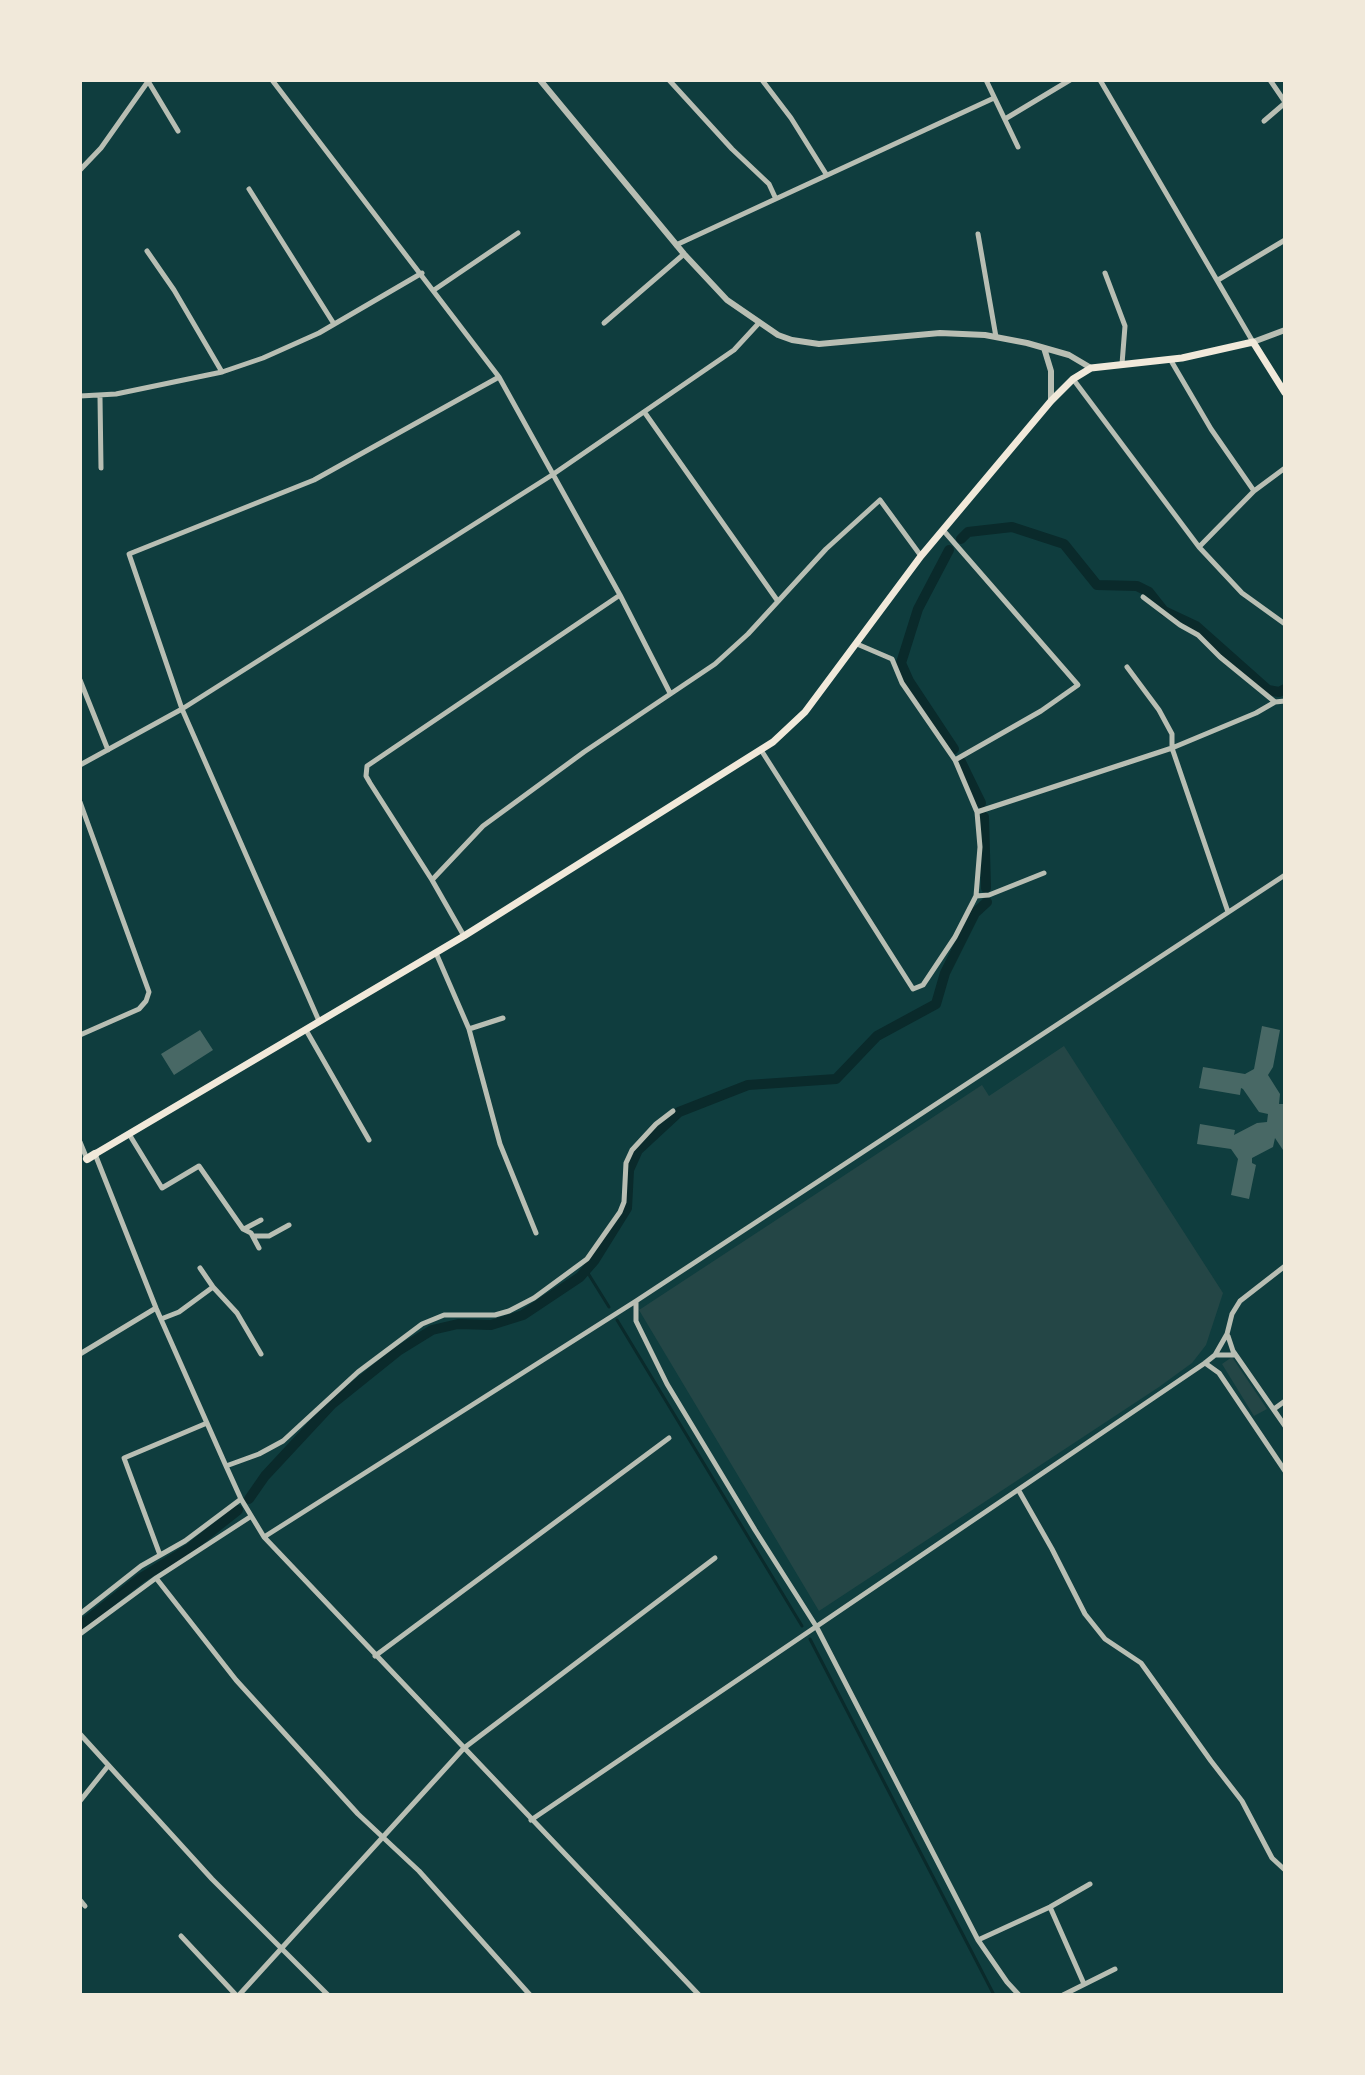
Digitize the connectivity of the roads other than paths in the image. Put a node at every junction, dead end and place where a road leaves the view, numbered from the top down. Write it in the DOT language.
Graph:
graph roads {
  1 [pos="272,80"];
  2 [pos="540,80"];
  3 [pos="669,80"];
  4 [pos="762,80"];
  5 [pos="986,80"];
  6 [pos="1070,80"];
  7 [pos="1100,80"];
  8 [pos="1270,80"];
  9 [pos="148,81"];
  10 [pos="994,98"];
  11 [pos="1285,103"];
  12 [pos="1005,119"];
  13 [pos="1264,121"];
  14 [pos="178,131"];
  15 [pos="1018,147"];
  16 [pos="80,170"];
  17 [pos="826,174"];
  18 [pos="249,189"];
  19 [pos="775,197"];
  20 [pos="518,233"];
  21 [pos="978,234"];
  22 [pos="1285,240"];
  23 [pos="676,245"];
  24 [pos="147,251"];
  25 [pos="684,254"];
  26 [pos="422,273"];
  27 [pos="1105,273"];
  28 [pos="1218,280"];
  29 [pos="434,290"];
  30 [pos="604,323"];
  31 [pos="334,324"];
  32 [pos="758,324"];
  33 [pos="1285,330"];
  34 [pos="996,337"];
  35 [pos="1253,342"];
  36 [pos="1044,348"];
  37 [pos="1170,359"];
  38 [pos="1122,365"];
  39 [pos="1091,368"];
  40 [pos="222,372"];
  41 [pos="499,377"];
  42 [pos="1073,379"];
  43 [pos="1285,393"];
  44 [pos="80,396"];
  45 [pos="100,397"];
  46 [pos="1051,401"];
  47 [pos="645,413"];
  48 [pos="101,468"];
  49 [pos="1285,468"];
  50 [pos="552,475"];
  51 [pos="1254,491"];
  52 [pos="943,530"];
  53 [pos="1199,547"];
  54 [pos="921,556"];
  55 [pos="620,595"];
  56 [pos="1143,597"];
  57 [pos="777,600"];
  58 [pos="1285,624"];
  59 [pos="857,644"];
  60 [pos="1127,667"];
  61 [pos="80,680"];
  62 [pos="670,693"];
  63 [pos="1285,701"];
  64 [pos="1275,702"];
  65 [pos="182,709"];
  66 [pos="1172,748"];
  67 [pos="108,750"];
  68 [pos="761,750"];
  69 [pos="955,760"];
  70 [pos="80,765"];
  71 [pos="80,802"];
  72 [pos="977,812"];
  73 [pos="1044,873"];
  74 [pos="1285,875"];
  75 [pos="432,880"];
  76 [pos="976,896"];
  77 [pos="1228,912"];
  78 [pos="464,936"];
  79 [pos="436,953"];
  80 [pos="503,1018"];
  81 [pos="319,1021"];
  82 [pos="305,1029"];
  83 [pos="469,1029"];
  84 [pos="80,1035"];
  85 [pos="673,1111"];
  86 [pos="129,1134"];
  87 [pos="369,1140"];
  88 [pos="80,1142"];
  89 [pos="88,1159"];
  90 [pos="261,1220"];
  91 [pos="289,1225"];
  92 [pos="243,1229"];
  93 [pos="536,1233"];
  94 [pos="253,1236"];
  95 [pos="259,1248"];
  96 [pos="1285,1266"];
  97 [pos="200,1268"];
  98 [pos="213,1287"];
  99 [pos="636,1301"];
  100 [pos="156,1308"];
  101 [pos="161,1319"];
  102 [pos="1227,1334"];
  103 [pos="80,1354"];
  104 [pos="261,1354"];
  105 [pos="1215,1355"];
  106 [pos="1236,1356"];
  107 [pos="1205,1363"];
  108 [pos="1285,1401"];
  109 [pos="1274,1409"];
  110 [pos="207,1423"];
  111 [pos="1285,1426"];
  112 [pos="669,1438"];
  113 [pos="226,1466"];
  114 [pos="1285,1471"];
  115 [pos="1019,1491"];
  116 [pos="241,1499"];
  117 [pos="251,1516"];
  118 [pos="264,1537"];
  119 [pos="160,1555"];
  120 [pos="715,1558"];
  121 [pos="156,1578"];
  122 [pos="80,1614"];
  123 [pos="816,1626"];
  124 [pos="80,1634"];
  125 [pos="375,1656"];
  126 [pos="80,1734"];
  127 [pos="464,1748"];
  128 [pos="108,1766"];
  129 [pos="80,1801"];
  130 [pos="531,1820"];
  131 [pos="382,1837"];
  132 [pos="1285,1870"];
  133 [pos="1090,1884"];
  134 [pos="80,1900"];
  135 [pos="85,1906"];
  136 [pos="1050,1907"];
  137 [pos="181,1936"];
  138 [pos="978,1940"];
  139 [pos="281,1949"];
  140 [pos="1115,1969"];
  141 [pos="1084,1984"];
  142 [pos="238,1995"];
  143 [pos="328,1995"];
  144 [pos="530,1995"];
  145 [pos="699,1995"];
  146 [pos="1019,1995"];
  147 [pos="1063,1995"];
  1 -- 26 [label="street"];
  2 -- 23 [label="street"];
  3 -- 19 [label="street"];
  4 -- 17 [label="street"];
  5 -- 10 [label="street"];
  6 -- 12 [label="street"];
  7 -- 28 [label="street"];
  8 -- 11 [label="street"];
  9 -- 14 [label="street"];
  9 -- 16 [label="street"];
  10 -- 12 [label="street"];
  10 -- 17 [label="street"];
  11 -- 13 [label="street"];
  12 -- 15 [label="street"];
  17 -- 19 [label="street"];
  18 -- 31 [label="street"];
  19 -- 23 [label="street"];
  20 -- 29 [label="street"];
  21 -- 34 [label="street"];
  22 -- 28 [label="street"];
  23 -- 25 [label="street"];
  24 -- 40 [label="street"];
  25 -- 30 [label="street"];
  25 -- 32 [label="street"];
  26 -- 29 [label="street"];
  26 -- 31 [label="street"];
  27 -- 38 [label="street"];
  28 -- 35 [label="street"];
  29 -- 41 [label="street"];
  31 -- 40 [label="street"];
  32 -- 34 [label="street"];
  32 -- 47 [label="street"];
  33 -- 35 [label="street"];
  34 -- 36 [label="street"];
  35 -- 37 [label="main road"];
  35 -- 43 [label="main road"];
  36 -- 39 [label="street"];
  36 -- 46 [label="street"];
  37 -- 38 [label="main road"];
  37 -- 51 [label="street"];
  38 -- 39 [label="main road"];
  39 -- 42 [label="main road"];
  40 -- 45 [label="street"];
  41 -- 50 [label="street"];
  41 -- 65 [label="street"];
  42 -- 46 [label="main road"];
  42 -- 53 [label="street"];
  44 -- 45 [label="street"];
  45 -- 48 [label="street"];
  46 -- 52 [label="main road"];
  47 -- 50 [label="street"];
  47 -- 57 [label="street"];
  49 -- 51 [label="street"];
  50 -- 55 [label="street"];
  50 -- 65 [label="street"];
  51 -- 53 [label="street"];
  52 -- 54 [label="main road"];
  52 -- 69 [label="street"];
  53 -- 58 [label="street"];
  54 -- 57 [label="street"];
  54 -- 59 [label="main road"];
  55 -- 62 [label="street"];
  55 -- 75 [label="street"];
  56 -- 64 [label="street"];
  57 -- 62 [label="street"];
  59 -- 68 [label="main road"];
  59 -- 69 [label="street"];
  60 -- 66 [label="street"];
  61 -- 67 [label="street"];
  62 -- 75 [label="street"];
  63 -- 64 [label="street"];
  64 -- 66 [label="street"];
  65 -- 67 [label="street"];
  65 -- 81 [label="street"];
  66 -- 72 [label="street"];
  66 -- 77 [label="street"];
  67 -- 70 [label="street"];
  68 -- 76 [label="street"];
  68 -- 78 [label="main road"];
  69 -- 72 [label="street"];
  71 -- 84 [label="street"];
  72 -- 76 [label="street"];
  73 -- 76 [label="street"];
  74 -- 77 [label="street"];
  75 -- 78 [label="street"];
  77 -- 99 [label="street"];
  78 -- 79 [label="main road"];
  79 -- 81 [label="main road"];
  79 -- 83 [label="street"];
  80 -- 83 [label="street"];
  81 -- 82 [label="main road"];
  82 -- 86 [label="main road"];
  82 -- 87 [label="street"];
  83 -- 93 [label="street"];
  85 -- 113 [label="street"];
  86 -- 89 [label="main road"];
  86 -- 92 [label="street"];
  88 -- 89 [label="street"];
  89 -- 100 [label="street"];
  90 -- 92 [label="street"];
  91 -- 94 [label="street"];
  92 -- 94 [label="street"];
  94 -- 95 [label="street"];
  96 -- 102 [label="street"];
  97 -- 98 [label="street"];
  98 -- 101 [label="street"];
  98 -- 104 [label="street"];
  99 -- 118 [label="street"];
  99 -- 123 [label="street"];
  100 -- 101 [label="street"];
  100 -- 103 [label="street"];
  101 -- 110 [label="street"];
  102 -- 105 [label="street"];
  102 -- 106 [label="street"];
  105 -- 106 [label="street"];
  105 -- 107 [label="street"];
  106 -- 109 [label="street"];
  107 -- 114 [label="street"];
  107 -- 115 [label="street"];
  108 -- 109 [label="street"];
  109 -- 111 [label="street"];
  110 -- 113 [label="street"];
  110 -- 119 [label="street"];
  112 -- 125 [label="street"];
  113 -- 116 [label="street"];
  115 -- 123 [label="street"];
  115 -- 132 [label="street"];
  116 -- 117 [label="street"];
  116 -- 119 [label="street"];
  117 -- 118 [label="street"];
  117 -- 121 [label="street"];
  118 -- 125 [label="street"];
  119 -- 122 [label="street"];
  120 -- 127 [label="street"];
  121 -- 124 [label="street"];
  121 -- 131 [label="street"];
  123 -- 130 [label="street"];
  123 -- 138 [label="street"];
  125 -- 127 [label="street"];
  126 -- 128 [label="street"];
  127 -- 130 [label="street"];
  127 -- 131 [label="street"];
  128 -- 129 [label="street"];
  128 -- 139 [label="street"];
  130 -- 145 [label="street"];
  131 -- 139 [label="street"];
  131 -- 144 [label="street"];
  133 -- 136 [label="street"];
  134 -- 135 [label="street"];
  136 -- 138 [label="street"];
  136 -- 141 [label="street"];
  137 -- 142 [label="street"];
  138 -- 146 [label="street"];
  139 -- 142 [label="street"];
  139 -- 143 [label="street"];
  140 -- 141 [label="street"];
  141 -- 147 [label="street"];
}
